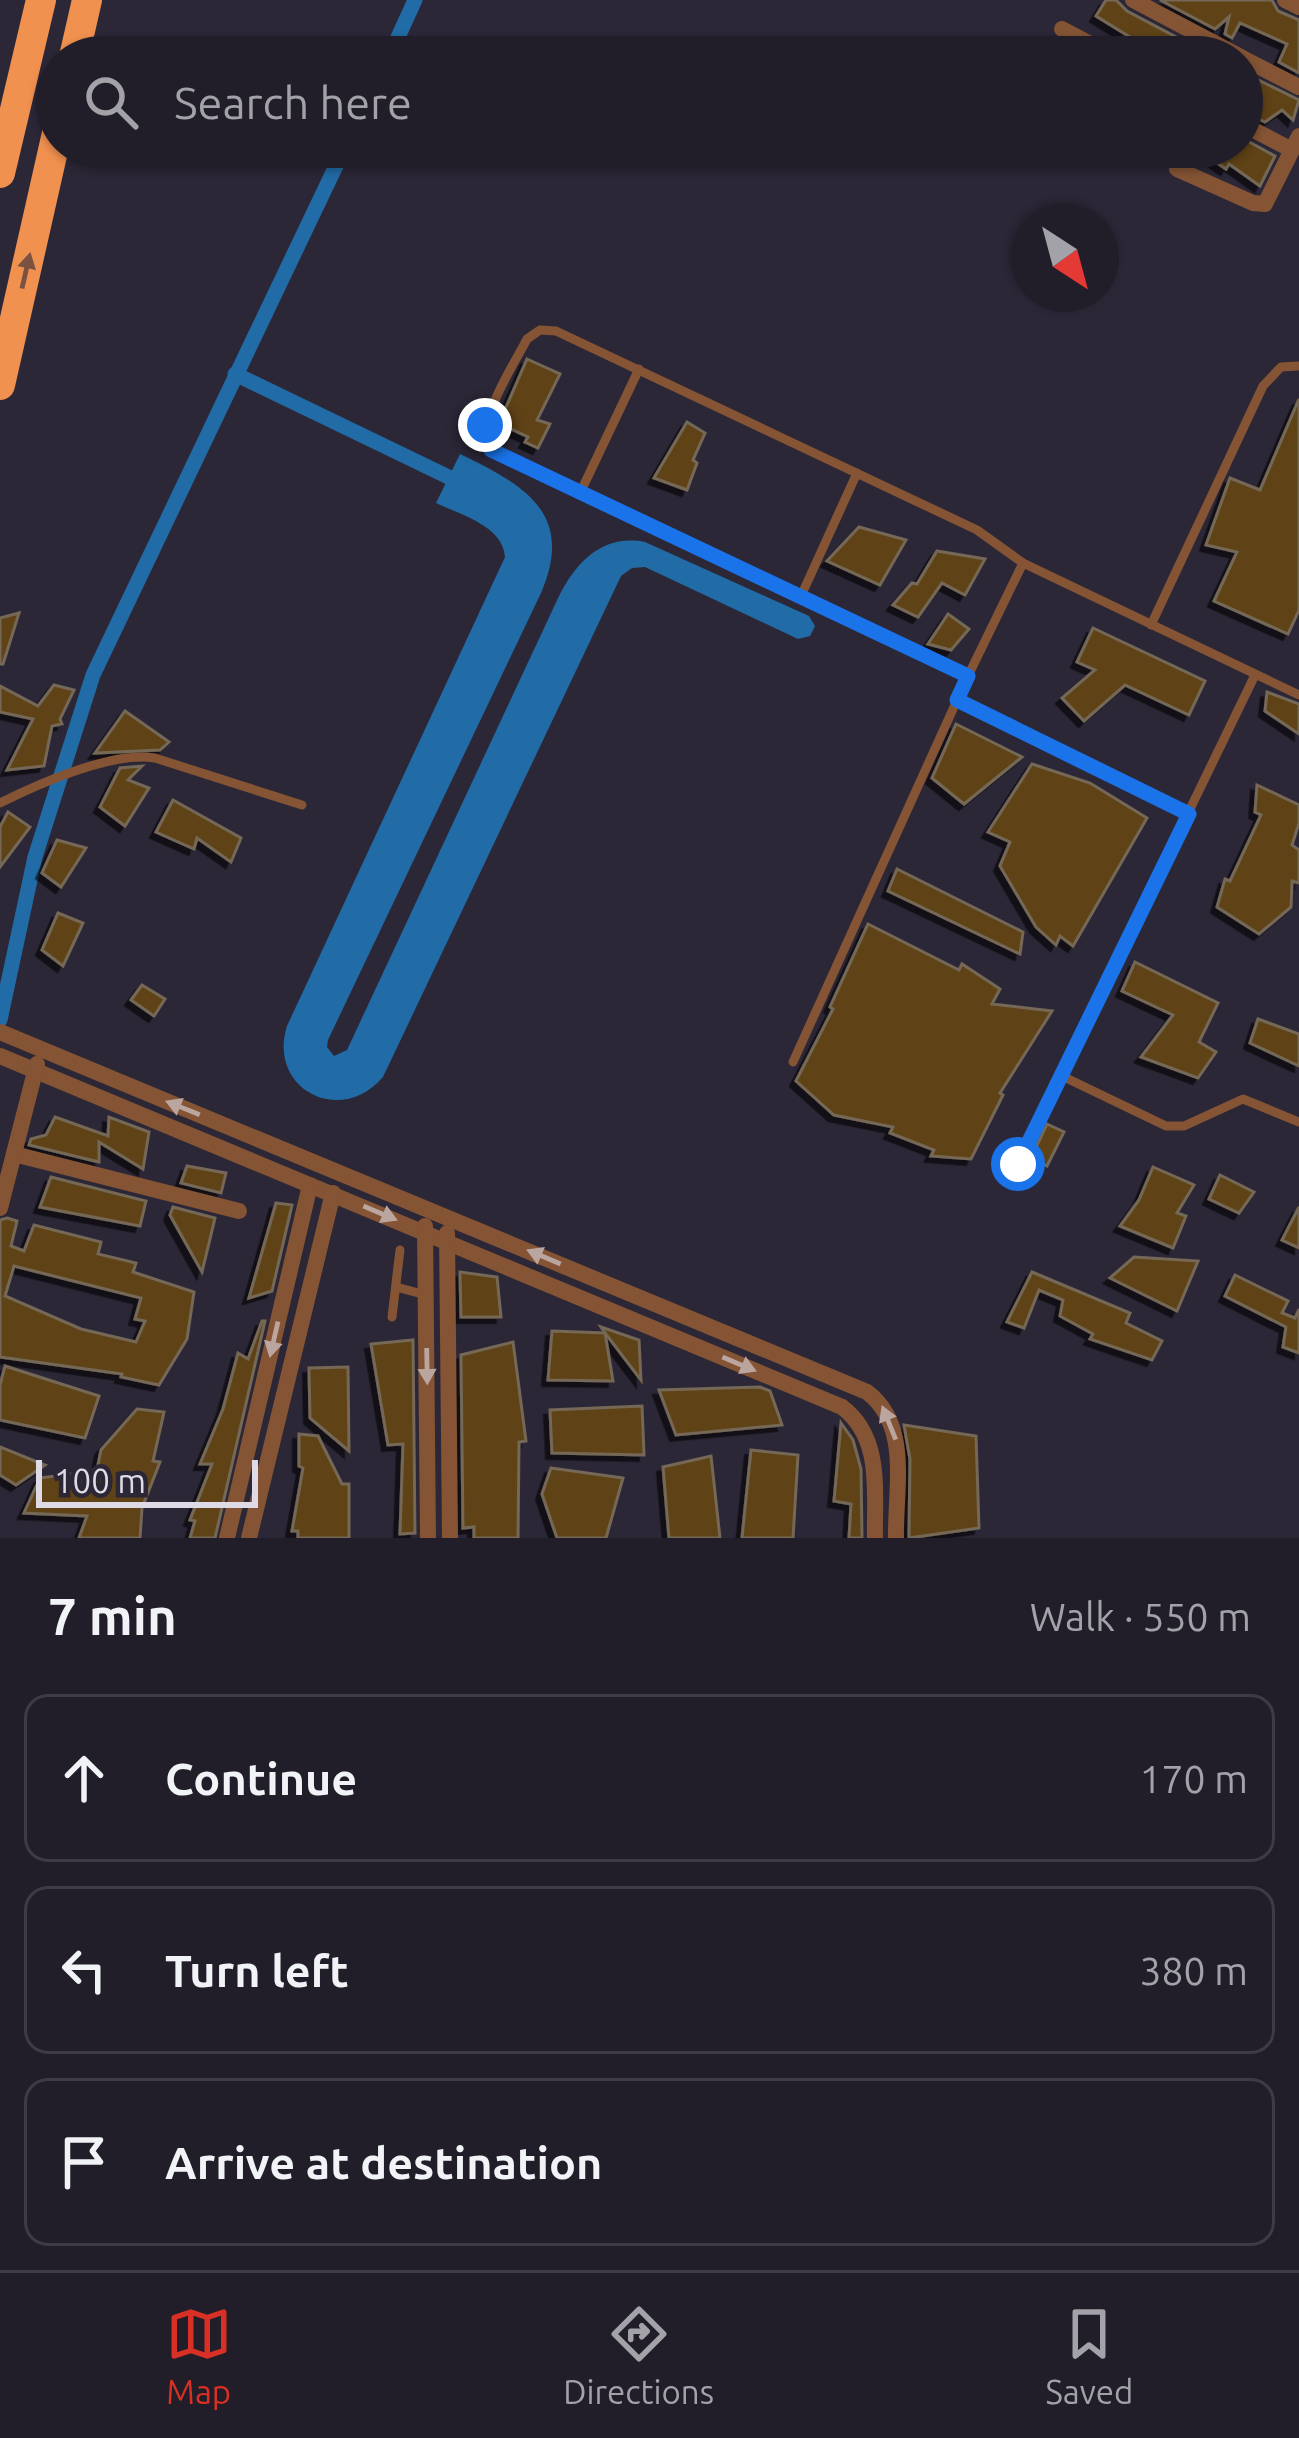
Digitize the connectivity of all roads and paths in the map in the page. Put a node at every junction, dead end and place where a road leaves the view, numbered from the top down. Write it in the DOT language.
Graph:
graph roads {
  1 [pos="41,0"];
  2 [pos="87,0"];
  3 [pos="1132,0"];
  4 [pos="1285,0"];
  5 [pos="1299,7"];
  6 [pos="1062,29"];
  7 [pos="79,36"];
  8 [pos="1075,36"];
  9 [pos="1201,36"];
  10 [pos="1263,68"];
  11 [pos="1299,88"];
  12 [pos="1263,131"];
  13 [pos="1296,143"];
  14 [pos="49,168"];
  15 [pos="1177,169"];
  16 [pos="0,173"];
  17 [pos="1299,366"];
  18 [pos="639,369"];
  19 [pos="0,385"];
  20 [pos="857,473"];
  21 [pos="581,491"];
  22 [pos="1024,563"];
  23 [pos="801,596"];
  24 [pos="1151,626"];
  25 [pos="1255,675"];
  26 [pos="968,676"];
  27 [pos="1299,695"];
  28 [pos="957,700"];
  29 [pos="0,803"];
  30 [pos="302,805"];
  31 [pos="1189,814"];
  32 [pos="4,1034"];
  33 [pos="41,1050"];
  34 [pos="1,1062"];
  35 [pos="793,1062"];
  36 [pos="35,1071"];
  37 [pos="1062,1076"];
  38 [pos="1299,1123"];
  39 [pos="14,1154"];
  40 [pos="1018,1164"];
  41 [pos="310,1185"];
  42 [pos="333,1193"];
  43 [pos="425,1207"];
  44 [pos="0,1208"];
  45 [pos="239,1211"];
  46 [pos="447,1216"];
  47 [pos="425,1232"];
  48 [pos="448,1241"];
  49 [pos="400,1250"];
  50 [pos="396,1287"];
  51 [pos="426,1295"];
  52 [pos="392,1317"];
  53 [pos="226,1538"];
  54 [pos="249,1538"];
  55 [pos="428,1538"];
  56 [pos="450,1538"];
  57 [pos="875,1538"];
  58 [pos="896,1538"];
  1 -- 16 [label="highway"];
  2 -- 7 [label="highway"];
  3 -- 9 [label="street"];
  4 -- 5 [label="street"];
  6 -- 8 [label="street"];
  10 -- 11 [label="street"];
  12 -- 13 [label="street"];
  13 -- 15 [label="street"];
  19 -- 14 [label="highway, one-way"];
  17 -- 24 [label="lane"];
  18 -- 20 [label="lane"];
  18 -- 21 [label="lane"];
  18 -- 21 [label="lane"];
  20 -- 22 [label="lane"];
  20 -- 23 [label="lane"];
  21 -- 23 [label="lane"];
  22 -- 24 [label="lane"];
  22 -- 26 [label="lane"];
  23 -- 26 [label="lane"];
  24 -- 25 [label="lane"];
  25 -- 27 [label="lane"];
  25 -- 31 [label="lane"];
  26 -- 28 [label="lane"];
  28 -- 31 [label="lane"];
  28 -- 35 [label="lane"];
  29 -- 30 [label="lane"];
  31 -- 37 [label="lane"];
  32 -- 33 [label="street"];
  32 -- 34 [label="street"];
  33 -- 36 [label="street"];
  43 -- 33 [label="street, one-way"];
  34 -- 36 [label="street"];
  36 -- 39 [label="street"];
  36 -- 41 [label="street"];
  37 -- 38 [label="lane"];
  37 -- 40 [label="lane"];
  39 -- 44 [label="street"];
  39 -- 45 [label="street"];
  41 -- 42 [label="street"];
  41 -- 53 [label="street, one-way"];
  42 -- 47 [label="street, one-way"];
  42 -- 54 [label="street"];
  43 -- 46 [label="street"];
  43 -- 47 [label="street"];
  46 -- 48 [label="street"];
  58 -- 46 [label="street, one-way"];
  47 -- 48 [label="street"];
  47 -- 51 [label="street"];
  48 -- 56 [label="street"];
  48 -- 57 [label="street, one-way"];
  49 -- 50 [label="lane"];
  50 -- 51 [label="lane"];
  50 -- 52 [label="lane"];
  51 -- 55 [label="street, one-way"];
}
